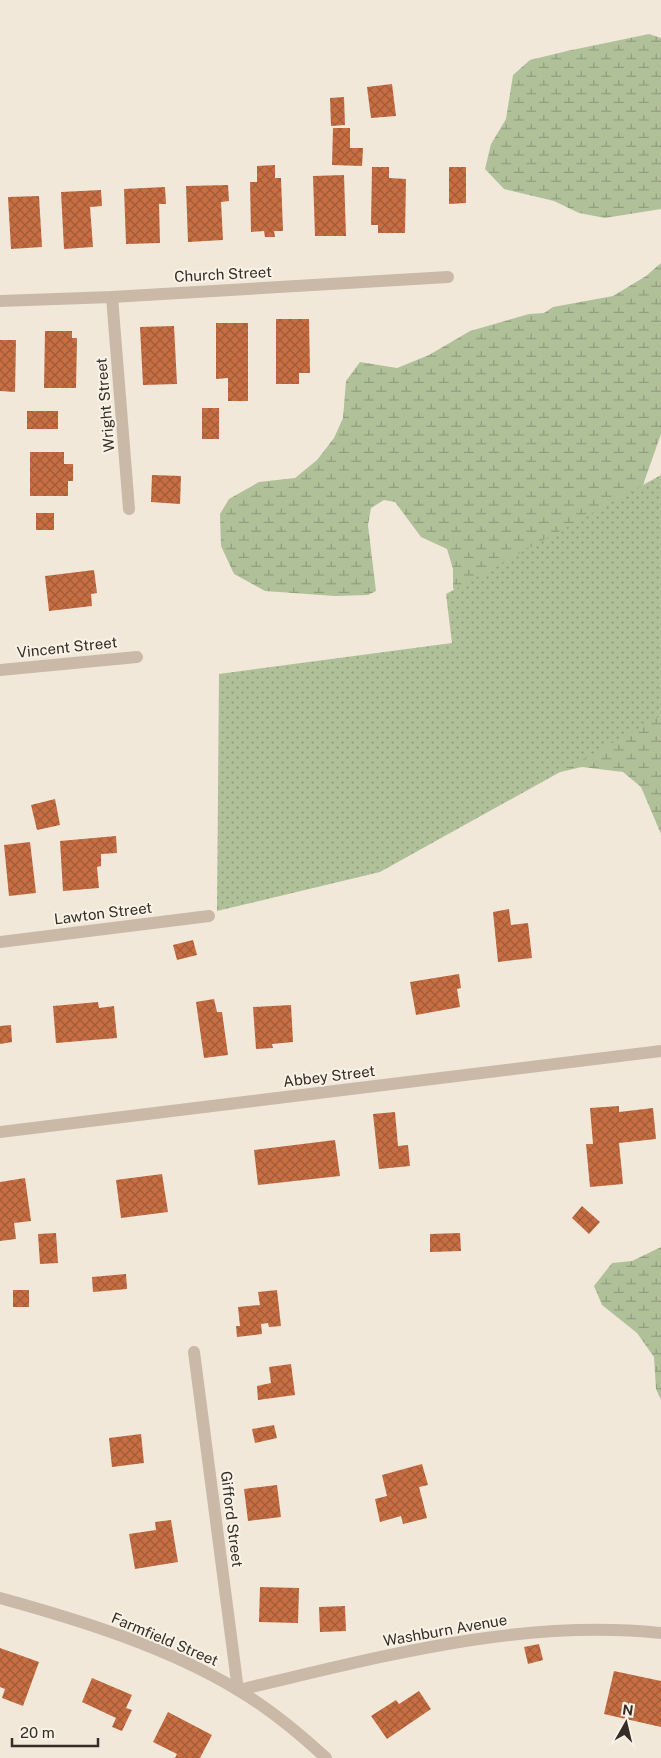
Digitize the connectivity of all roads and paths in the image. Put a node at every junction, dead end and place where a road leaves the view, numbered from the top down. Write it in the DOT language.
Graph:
graph roads {
  1 [pos="448,277"];
  2 [pos="112,297"];
  3 [pos="0,301"];
  4 [pos="129,509"];
  5 [pos="137,657"];
  6 [pos="0,670"];
  7 [pos="209,916"];
  8 [pos="0,942"];
  9 [pos="661,1051"];
  10 [pos="0,1132"];
  11 [pos="194,1352"];
  12 [pos="0,1598"];
  13 [pos="661,1633"];
  14 [pos="238,1690"];
  15 [pos="326,1758"];
  1 -- 2 [label="street, Church Street"];
  2 -- 3 [label="street, Church Street"];
  2 -- 4 [label="street, Wright Street"];
  5 -- 6 [label="street, Vincent Street"];
  7 -- 8 [label="street, Lawton Street"];
  9 -- 10 [label="street, Abbey Street"];
  11 -- 14 [label="street, Gifford Street"];
  12 -- 14 [label="street, Farmfield Street"];
  13 -- 14 [label="street, Washburn Avenue"];
  14 -- 15 [label="street, Farmfield Street"];
}
